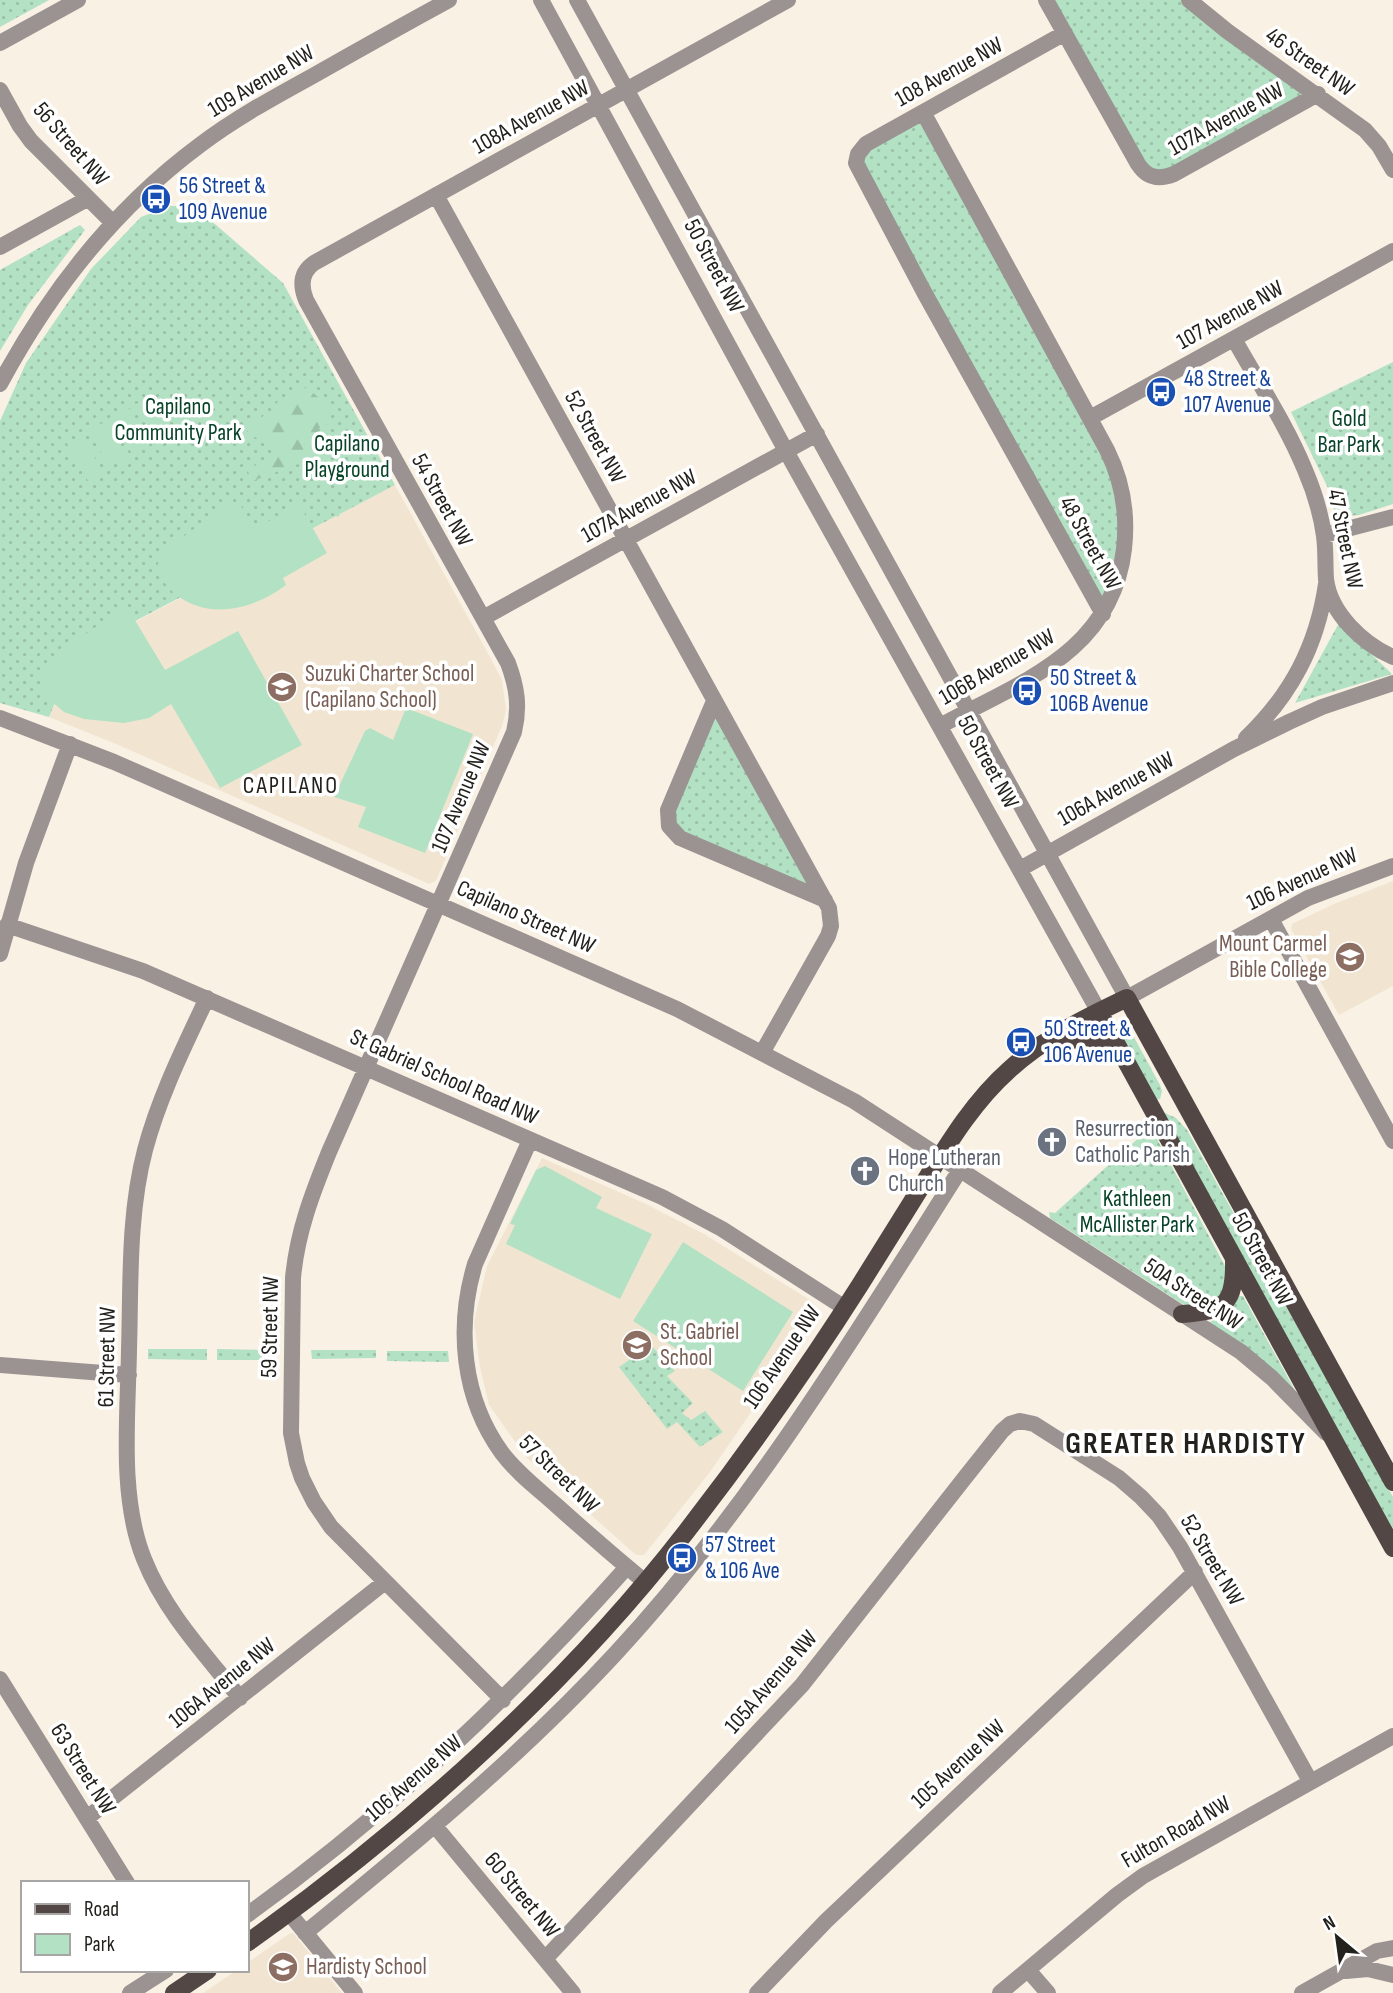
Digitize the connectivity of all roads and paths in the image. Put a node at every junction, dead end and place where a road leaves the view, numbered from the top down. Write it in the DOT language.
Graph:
graph roads {
  1 [pos="78,0"];
  2 [pos="449,0"];
  3 [pos="541,0"];
  4 [pos="577,0"];
  5 [pos="788,0"];
  6 [pos="1046,0"];
  7 [pos="1189,0"];
  8 [pos="1065,33"];
  9 [pos="0,43"];
  10 [pos="0,90"];
  11 [pos="627,90"];
  12 [pos="1318,94"];
  13 [pos="599,106"];
  14 [pos="923,112"];
  15 [pos="858,153"];
  16 [pos="1393,170"];
  17 [pos="436,195"];
  18 [pos="87,199"];
  19 [pos="113,223"];
  20 [pos="0,247"];
  21 [pos="1393,251"];
  22 [pos="302,281"];
  23 [pos="1234,339"];
  24 [pos="0,384"];
  25 [pos="1090,418"];
  26 [pos="817,434"];
  27 [pos="786,451"];
  28 [pos="1393,517"];
  29 [pos="1324,535"];
  30 [pos="625,540"];
  31 [pos="1326,580"];
  32 [pos="1103,614"];
  33 [pos="483,618"];
  34 [pos="1393,657"];
  35 [pos="1393,683"];
  36 [pos="714,701"];
  37 [pos="518,706"];
  38 [pos="969,710"];
  39 [pos="0,718"];
  40 [pos="940,726"];
  41 [pos="70,744"];
  42 [pos="1234,749"];
  43 [pos="1048,853"];
  44 [pos="1393,866"];
  45 [pos="1020,869"];
  46 [pos="825,900"];
  47 [pos="440,904"];
  48 [pos="1271,919"];
  49 [pos="7,925"];
  50 [pos="0,954"];
  51 [pos="207,998"];
  52 [pos="1127,998"];
  53 [pos="1098,1012"];
  54 [pos="1036,1048"];
  55 [pos="762,1053"];
  56 [pos="1126,1061"];
  57 [pos="366,1068"];
  58 [pos="530,1140"];
  59 [pos="1393,1140"];
  60 [pos="940,1157"];
  61 [pos="960,1170"];
  62 [pos="1234,1260"];
  63 [pos="845,1308"];
  64 [pos="1182,1314"];
  65 [pos="0,1365"];
  66 [pos="129,1375"];
  67 [pos="1015,1422"];
  68 [pos="1335,1442"];
  69 [pos="1393,1482"];
  70 [pos="1393,1548"];
  71 [pos="627,1567"];
  72 [pos="1195,1572"];
  73 [pos="385,1582"];
  74 [pos="645,1582"];
  75 [pos="0,1679"];
  76 [pos="240,1698"];
  77 [pos="503,1700"];
  78 [pos="1393,1736"];
  79 [pos="1310,1782"];
  80 [pos="87,1818"];
  81 [pos="435,1826"];
  82 [pos="126,1881"];
  83 [pos="248,1913"];
  84 [pos="289,1913"];
  85 [pos="305,1933"];
  86 [pos="248,1943"];
  87 [pos="1393,1948"];
  88 [pos="545,1959"];
  89 [pos="1028,1970"];
  90 [pos="163,1972"];
  91 [pos="205,1972"];
  92 [pos="1340,1972"];
  93 [pos="1391,1974"];
  94 [pos="130,1993"];
  95 [pos="174,1993"];
  96 [pos="355,1993"];
  97 [pos="573,1993"];
  98 [pos="757,1993"];
  99 [pos="1000,1993"];
  100 [pos="1048,1993"];
  101 [pos="1302,1993"];
  1 -- 9 [label="street"];
  2 -- 19 [label="street, 109 Avenue NW"];
  3 -- 13 [label="street, 50 Street NW"];
  4 -- 11 [label="street, 50 Street NW"];
  5 -- 11 [label="street, 108A Avenue NW"];
  6 -- 8 [label="street"];
  7 -- 12 [label="street, 46 Street NW"];
  8 -- 12 [label="street, 107A Avenue NW"];
  8 -- 14 [label="street, 108 Avenue NW"];
  10 -- 18 [label="street, 56 Street NW"];
  11 -- 13 [label="street, 108A Avenue NW"];
  11 -- 26 [label="street, 50 Street NW"];
  12 -- 16 [label="street, 46 Street NW"];
  13 -- 17 [label="street, 108A Avenue NW"];
  13 -- 27 [label="street, 50 Street NW"];
  14 -- 15 [label="street, 108 Avenue NW"];
  14 -- 25 [label="street, 48 Street NW"];
  15 -- 32 [label="street, 48 Street NW"];
  17 -- 22 [label="street, 108A Avenue NW"];
  17 -- 30 [label="street, 52 Street NW"];
  18 -- 19 [label="street, 56 Street NW"];
  18 -- 20 [label="street"];
  19 -- 24 [label="street, 109 Avenue NW"];
  21 -- 23 [label="street, 107 Avenue NW"];
  22 -- 33 [label="street, 54 Street NW"];
  23 -- 25 [label="street, 107 Avenue NW"];
  23 -- 29 [label="street, 47 Street NW"];
  25 -- 32 [label="street, 48 Street NW"];
  26 -- 27 [label="street, 107A Avenue NW"];
  26 -- 38 [label="street, 50 Street NW"];
  27 -- 30 [label="street, 107A Avenue NW"];
  27 -- 40 [label="street, 50 Street NW"];
  28 -- 29 [label="street"];
  29 -- 31 [label="street, 47 Street NW"];
  30 -- 33 [label="street, 107A Avenue NW"];
  30 -- 36 [label="street, 52 Street NW"];
  31 -- 34 [label="street, 47 Street NW"];
  31 -- 42 [label="street, 106A Avenue NW"];
  32 -- 38 [label="street, 106B Avenue NW"];
  33 -- 37 [label="street, 54 Street NW"];
  35 -- 42 [label="street, 106A Avenue NW"];
  36 -- 46 [label="street, 52 Street NW"];
  36 -- 46 [label="street"];
  37 -- 47 [label="street, 107 Avenue NW"];
  38 -- 40 [label="street, 106B Avenue NW"];
  38 -- 43 [label="street, 50 Street NW"];
  39 -- 41 [label="street, Capilano Street NW"];
  40 -- 45 [label="street, 50 Street NW"];
  41 -- 47 [label="street, Capilano Street NW"];
  41 -- 49 [label="street"];
  42 -- 43 [label="street, 106A Avenue NW"];
  43 -- 45 [label="street, 106A Avenue NW"];
  43 -- 52 [label="street, 50 Street NW"];
  44 -- 48 [label="street, 106 Avenue NW"];
  45 -- 53 [label="street, 50 Street NW"];
  46 -- 55 [label="street"];
  47 -- 55 [label="street, Capilano Street NW"];
  47 -- 57 [label="street, 59 Street NW"];
  48 -- 52 [label="street, 106 Avenue NW"];
  48 -- 59 [label="street"];
  49 -- 50 [label="street"];
  49 -- 51 [label="street, St Gabriel School Road NW"];
  51 -- 57 [label="street, St Gabriel School Road NW"];
  51 -- 66 [label="street, 61 Street NW"];
  52 -- 53 [label="main road, 106 Avenue NW"];
  52 -- 69 [label="main road, 50 Street NW"];
  53 -- 54 [label="main road, 106 Avenue NW"];
  53 -- 56 [label="main road, 50 Street NW"];
  54 -- 56 [label="main road"];
  54 -- 60 [label="main road, 106 Avenue NW"];
  55 -- 60 [label="street, Capilano Street NW"];
  56 -- 62 [label="main road, 50 Street NW"];
  57 -- 58 [label="street, St Gabriel School Road NW"];
  57 -- 73 [label="street, 59 Street NW"];
  58 -- 63 [label="street, St Gabriel School Road NW"];
  58 -- 71 [label="street, 57 Street NW"];
  60 -- 61 [label="street, 50A Street NW"];
  60 -- 63 [label="main road, 106 Avenue NW"];
  61 -- 64 [label="street, 50A Street NW"];
  61 -- 81 [label="street"];
  62 -- 64 [label="main road"];
  62 -- 68 [label="main road, 50 Street NW"];
  63 -- 74 [label="main road, 106 Avenue NW"];
  64 -- 68 [label="street, 50A Street NW"];
  65 -- 66 [label="street"];
  66 -- 76 [label="street, 61 Street NW"];
  67 -- 72 [label="street, 52 Street NW"];
  67 -- 88 [label="street, 105A Avenue NW"];
  68 -- 70 [label="main road, 50 Street NW"];
  71 -- 74 [label="street, 57 Street NW"];
  71 -- 77 [label="street, 106 Avenue NW"];
  72 -- 79 [label="street, 52 Street NW"];
  72 -- 98 [label="street, 105 Avenue NW"];
  73 -- 76 [label="street, 106A Avenue NW"];
  73 -- 77 [label="street, 59 Street NW"];
  74 -- 84 [label="main road, 106 Avenue NW"];
  75 -- 80 [label="street, 63 Street NW"];
  76 -- 80 [label="street, 106A Avenue NW"];
  77 -- 83 [label="street, 106 Avenue NW"];
  78 -- 79 [label="street, Fulton Road NW"];
  79 -- 89 [label="street, Fulton Road NW"];
  80 -- 82 [label="street, 63 Street NW"];
  81 -- 85 [label="street"];
  81 -- 88 [label="street, 60 Street NW"];
  84 -- 85 [label="street"];
  84 -- 86 [label="main road, 106 Avenue NW"];
  85 -- 96 [label="street"];
  87 -- 92 [label="street"];
  88 -- 97 [label="street, 60 Street NW"];
  89 -- 99 [label="street, Fulton Road NW"];
  89 -- 100 [label="street"];
  90 -- 94 [label="street"];
  91 -- 95 [label="main road"];
  92 -- 93 [label="street"];
  92 -- 101 [label="street"];
}
